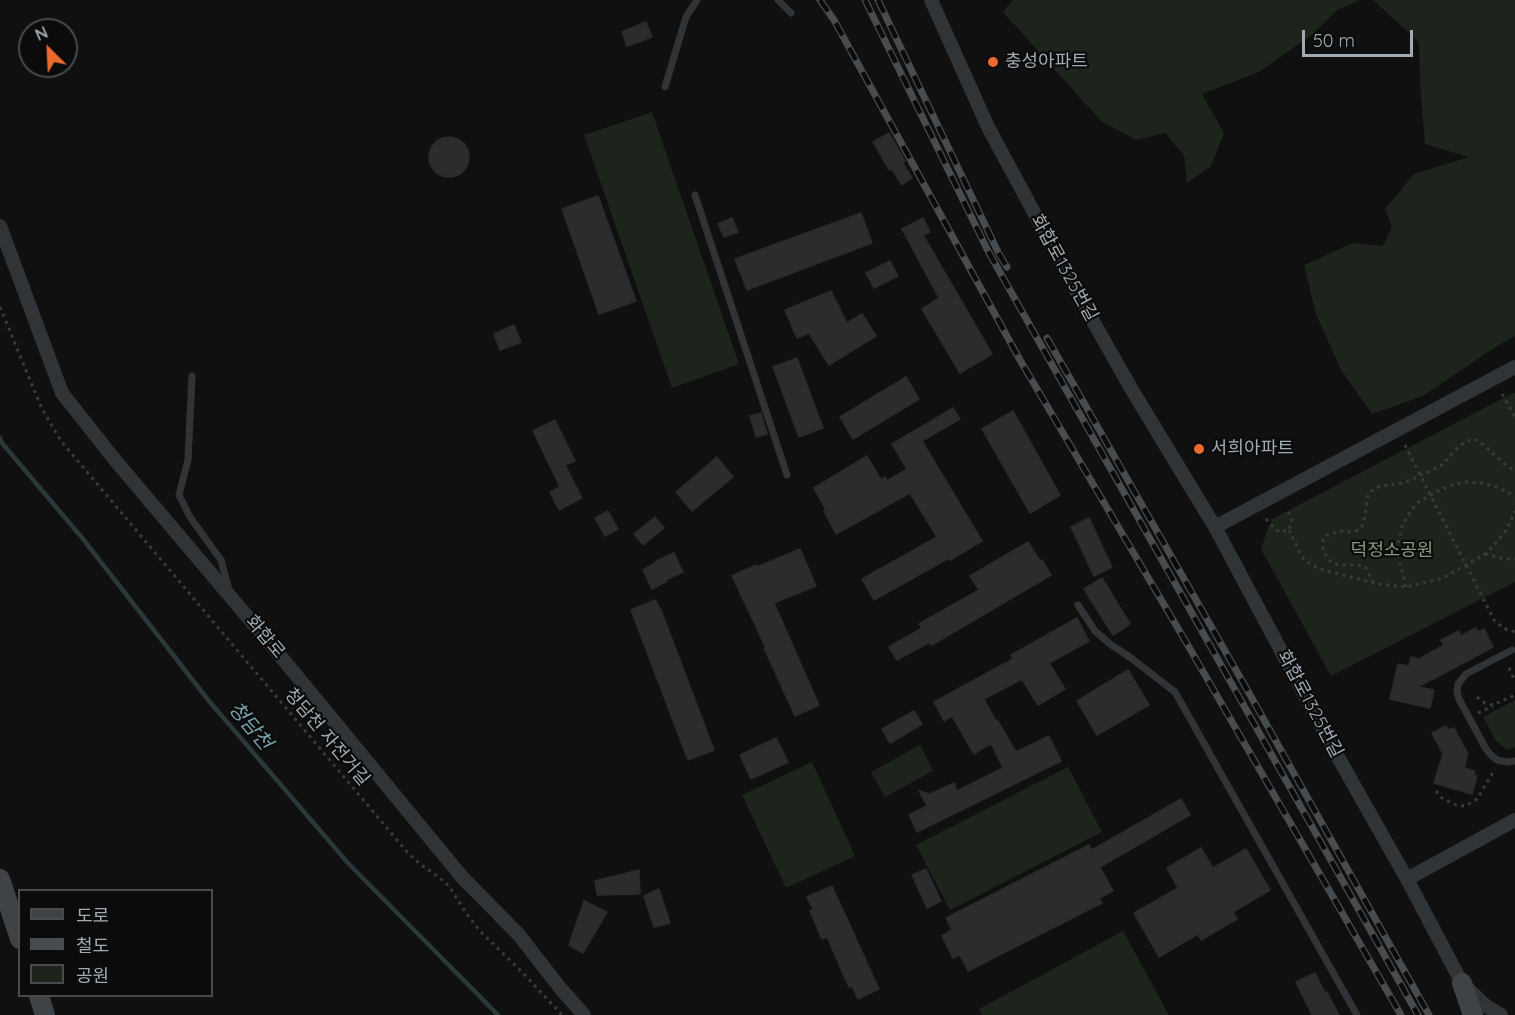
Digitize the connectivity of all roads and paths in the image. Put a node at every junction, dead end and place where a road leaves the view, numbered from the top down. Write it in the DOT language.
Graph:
graph roads {
  1 [pos="697,0"];
  2 [pos="778,0"];
  3 [pos="931,0"];
  4 [pos="937,0"];
  5 [pos="791,13"];
  6 [pos="946,35"];
  7 [pos="665,87"];
  8 [pos="695,195"];
  9 [pos="0,226"];
  10 [pos="0,306"];
  11 [pos="1515,367"];
  12 [pos="192,376"];
  13 [pos="1502,394"];
  14 [pos="1515,417"];
  15 [pos="1405,445"];
  16 [pos="1515,470"];
  17 [pos="787,475"];
  18 [pos="1421,475"];
  19 [pos="1431,495"];
  20 [pos="1515,496"];
  21 [pos="1286,508"];
  22 [pos="1515,511"];
  23 [pos="1266,519"];
  24 [pos="1215,527"];
  25 [pos="1289,530"];
  26 [pos="1485,554"];
  27 [pos="1515,559"];
  28 [pos="1466,565"];
  29 [pos="1373,583"];
  30 [pos="1406,587"];
  31 [pos="231,597"];
  32 [pos="1078,605"];
  33 [pos="1515,632"];
  34 [pos="1512,650"];
  35 [pos="1509,668"];
  36 [pos="1515,681"];
  37 [pos="1515,695"];
  38 [pos="1477,697"];
  39 [pos="1500,702"];
  40 [pos="1476,714"];
  41 [pos="1515,760"];
  42 [pos="1495,769"];
  43 [pos="1436,791"];
  44 [pos="1515,820"];
  45 [pos="0,879"];
  46 [pos="1407,879"];
  47 [pos="18,933"];
  48 [pos="1462,983"];
  49 [pos="39,997"];
  50 [pos="45,1015"];
  51 [pos="562,1015"];
  52 [pos="584,1015"];
  53 [pos="1357,1015"];
  54 [pos="1473,1015"];
  55 [pos="1501,1015"];
  1 -- 7 [label="lane"];
  2 -- 5 [label="lane"];
  3 -- 6 [label="street, 화합로1325번길"];
  4 -- 6 [label="street"];
  6 -- 24 [label="street, 화합로1325번길"];
  8 -- 17 [label="lane"];
  9 -- 31 [label="street, 화합로"];
  10 -- 51 [label="path, 청담천 자전거길"];
  11 -- 24 [label="street"];
  12 -- 31 [label="lane"];
  13 -- 14 [label="path"];
  15 -- 18 [label="path"];
  16 -- 18 [label="path"];
  18 -- 19 [label="path"];
  18 -- 29 [label="path"];
  19 -- 20 [label="path"];
  19 -- 28 [label="path"];
  19 -- 30 [label="path"];
  21 -- 25 [label="path"];
  22 -- 26 [label="path"];
  23 -- 25 [label="path"];
  24 -- 46 [label="street, 화합로1325번길"];
  25 -- 29 [label="path"];
  26 -- 27 [label="path"];
  26 -- 28 [label="path"];
  28 -- 30 [label="path"];
  28 -- 33 [label="path"];
  29 -- 30 [label="path"];
  31 -- 52 [label="street, 화합로"];
  32 -- 53 [label="lane"];
  34 -- 41 [label="lane"];
  35 -- 36 [label="path"];
  37 -- 39 [label="path"];
  38 -- 39 [label="path"];
  39 -- 40 [label="path"];
  42 -- 43 [label="path"];
  44 -- 46 [label="street"];
  45 -- 47 [label="main road"];
  46 -- 48 [label="street, 화합로1325번길"];
  48 -- 54 [label="main road"];
  48 -- 55 [label="street, 화합로1325번길"];
  49 -- 50 [label="main road"];
}
